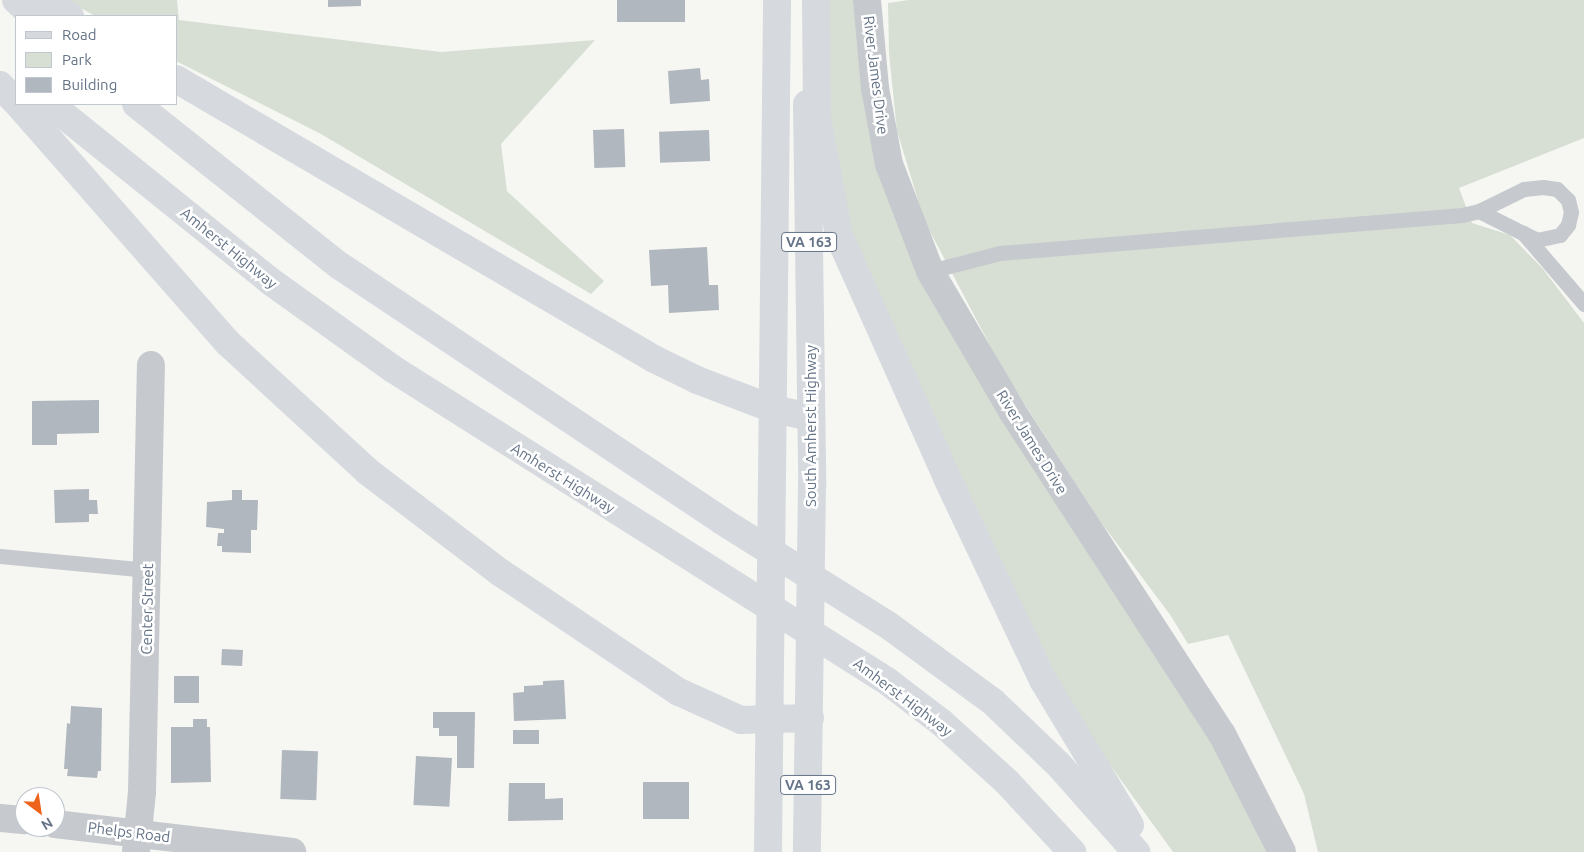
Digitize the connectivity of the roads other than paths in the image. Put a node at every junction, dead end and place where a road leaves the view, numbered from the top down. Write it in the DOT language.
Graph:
graph roads {
  1 [pos="16,0"];
  2 [pos="45,0"];
  3 [pos="777,0"];
  4 [pos="805,0"];
  5 [pos="816,0"];
  6 [pos="867,0"];
  7 [pos="33,15"];
  8 [pos="68,15"];
  9 [pos="0,64"];
  10 [pos="15,76"];
  11 [pos="178,80"];
  12 [pos="0,85"];
  13 [pos="15,101"];
  14 [pos="19,105"];
  15 [pos="51,105"];
  16 [pos="137,105"];
  17 [pos="1479,211"];
  18 [pos="1523,233"];
  19 [pos="930,271"];
  20 [pos="1584,304"];
  21 [pos="152,365"];
  22 [pos="773,409"];
  23 [pos="811,417"];
  24 [pos="0,556"];
  25 [pos="148,570"];
  26 [pos="810,718"];
  27 [pos="769,721"];
  28 [pos="0,818"];
  29 [pos="15,819"];
  30 [pos="65,826"];
  31 [pos="137,842"];
  32 [pos="292,852"];
  33 [pos="768,852"];
  34 [pos="807,852"];
  35 [pos="1072,852"];
  36 [pos="1136,852"];
  37 [pos="1146,852"];
  38 [pos="1282,852"];
  1 -- 7 [label="main road"];
  2 -- 8 [label="main road"];
  3 -- 22 [label="main road, VA 163"];
  4 -- 23 [label="main road, South Amherst Highway / VA 163"];
  5 -- 37 [label="main road"];
  6 -- 19 [label="street, River James Drive"];
  9 -- 10 [label="main road"];
  11 -- 22 [label="main road"];
  12 -- 13 [label="main road"];
  14 -- 27 [label="main road"];
  15 -- 35 [label="main road, Amherst Highway"];
  16 -- 36 [label="main road"];
  17 -- 18 [label="lane"];
  17 -- 18 [label="lane"];
  17 -- 19 [label="lane"];
  18 -- 20 [label="lane"];
  19 -- 38 [label="street, River James Drive"];
  21 -- 25 [label="street, Center Street"];
  22 -- 23 [label="main road"];
  22 -- 27 [label="main road, VA 163"];
  23 -- 26 [label="main road, South Amherst Highway / VA 163"];
  24 -- 25 [label="lane"];
  25 -- 31 [label="street, Center Street"];
  26 -- 27 [label="main road"];
  26 -- 34 [label="main road, South Amherst Highway / VA 163"];
  27 -- 33 [label="main road, VA 163"];
  28 -- 29 [label="street"];
  30 -- 31 [label="street, Phelps Road"];
  31 -- 32 [label="street, Phelps Road"];
}
